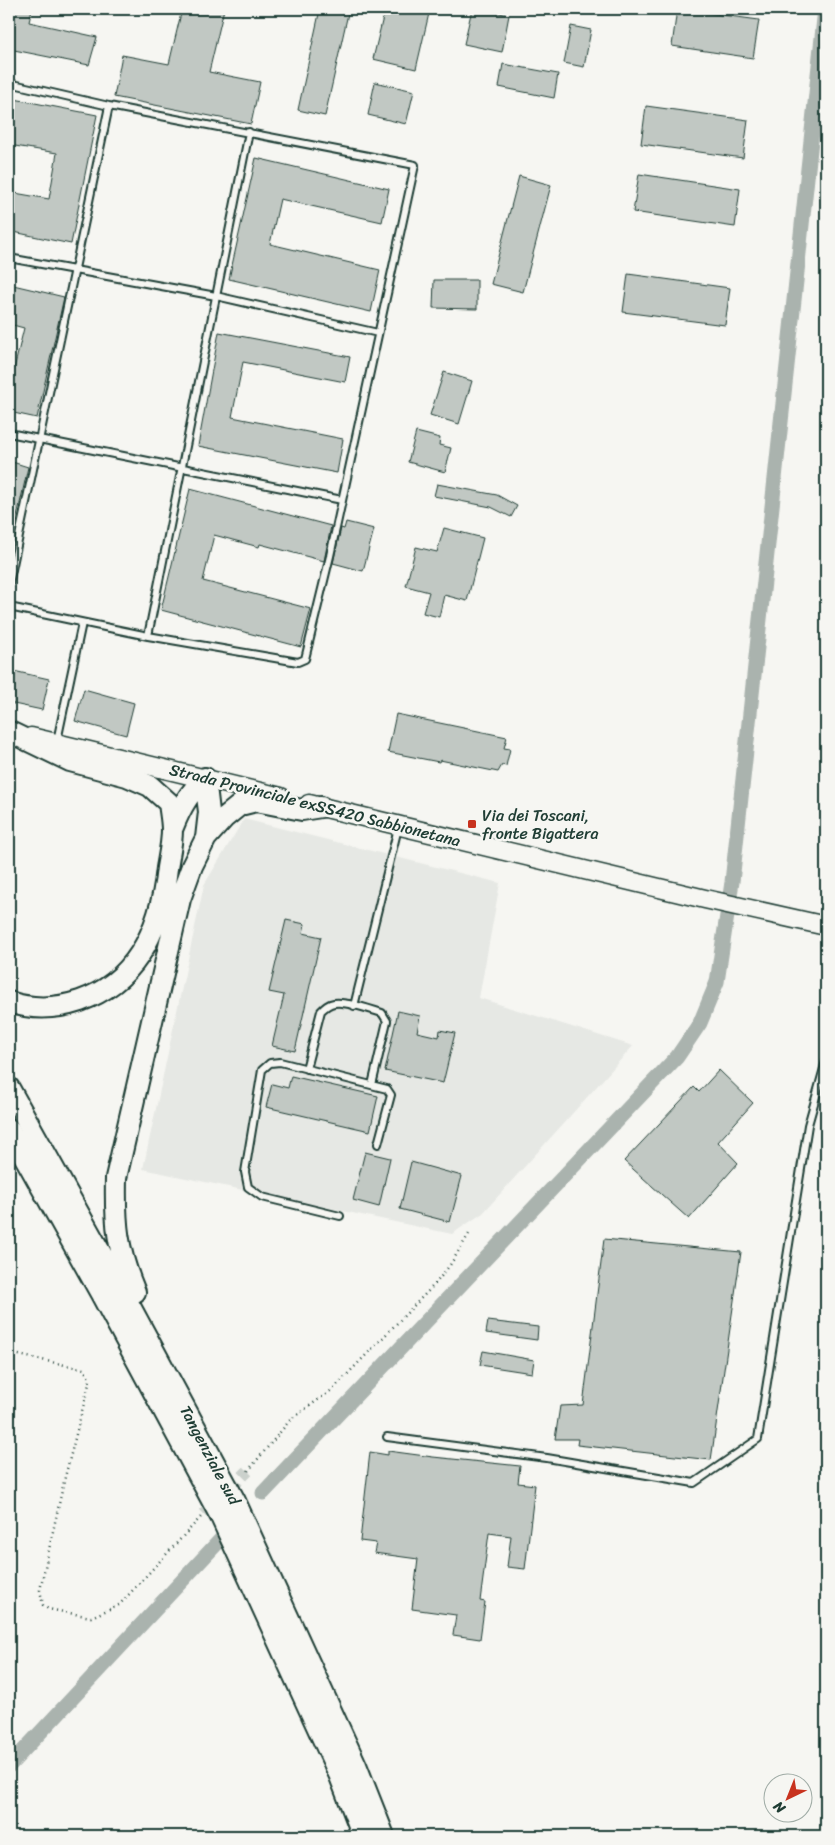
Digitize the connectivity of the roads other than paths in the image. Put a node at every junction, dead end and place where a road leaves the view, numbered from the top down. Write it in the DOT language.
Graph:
graph roads {
  1 [pos="9,83"];
  2 [pos="110,106"];
  3 [pos="249,132"];
  4 [pos="9,258"];
  5 [pos="75,270"];
  6 [pos="216,296"];
  7 [pos="378,333"];
  8 [pos="9,433"];
  9 [pos="39,439"];
  10 [pos="182,468"];
  11 [pos="342,500"];
  12 [pos="9,584"];
  13 [pos="9,607"];
  14 [pos="82,623"];
  15 [pos="148,636"];
  16 [pos="9,732"];
  17 [pos="57,743"];
  18 [pos="205,778"];
  19 [pos="321,807"];
  20 [pos="399,825"];
  21 [pos="172,829"];
  22 [pos="206,838"];
  23 [pos="826,926"];
  24 [pos="9,1002"];
  25 [pos="354,1006"];
  26 [pos="826,1061"];
  27 [pos="306,1069"];
  28 [pos="372,1085"];
  29 [pos="9,1088"];
  30 [pos="9,1129"];
  31 [pos="378,1144"];
  32 [pos="340,1216"];
  33 [pos="387,1437"];
  34 [pos="235,1501"];
  35 [pos="363,1836"];
  36 [pos="384,1836"];
  1 -- 2 [label="lane"];
  2 -- 3 [label="lane"];
  2 -- 5 [label="lane"];
  3 -- 6 [label="lane"];
  3 -- 7 [label="lane"];
  4 -- 5 [label="lane"];
  5 -- 6 [label="lane"];
  5 -- 9 [label="lane"];
  6 -- 7 [label="lane"];
  6 -- 10 [label="lane"];
  7 -- 11 [label="lane"];
  8 -- 9 [label="lane"];
  9 -- 10 [label="lane"];
  9 -- 12 [label="lane"];
  10 -- 11 [label="lane"];
  10 -- 15 [label="lane"];
  11 -- 15 [label="lane"];
  13 -- 14 [label="lane"];
  14 -- 15 [label="lane"];
  14 -- 17 [label="lane"];
  16 -- 17 [label="main road, Strada Provinciale exSS420 Sabbionetana"];
  16 -- 21 [label="highway"];
  17 -- 18 [label="main road, Strada Provinciale exSS420 Sabbionetana"];
  18 -- 19 [label="main road, Strada Provinciale exSS420 Sabbionetana"];
  18 -- 21 [label="highway"];
  18 -- 22 [label="highway"];
  19 -- 20 [label="main road, Strada Provinciale exSS420 Sabbionetana"];
  19 -- 22 [label="highway"];
  20 -- 23 [label="main road, Strada Provinciale exSS420 Sabbionetana"];
  20 -- 25 [label="lane"];
  21 -- 24 [label="highway"];
  22 -- 34 [label="highway"];
  25 -- 27 [label="lane"];
  25 -- 28 [label="lane"];
  26 -- 33 [label="lane"];
  27 -- 28 [label="lane"];
  27 -- 32 [label="lane"];
  28 -- 31 [label="lane"];
  29 -- 34 [label="highway, Tangenziale sud"];
  30 -- 35 [label="highway, Tangenziale sud"];
  34 -- 36 [label="highway, Tangenziale sud"];
}
